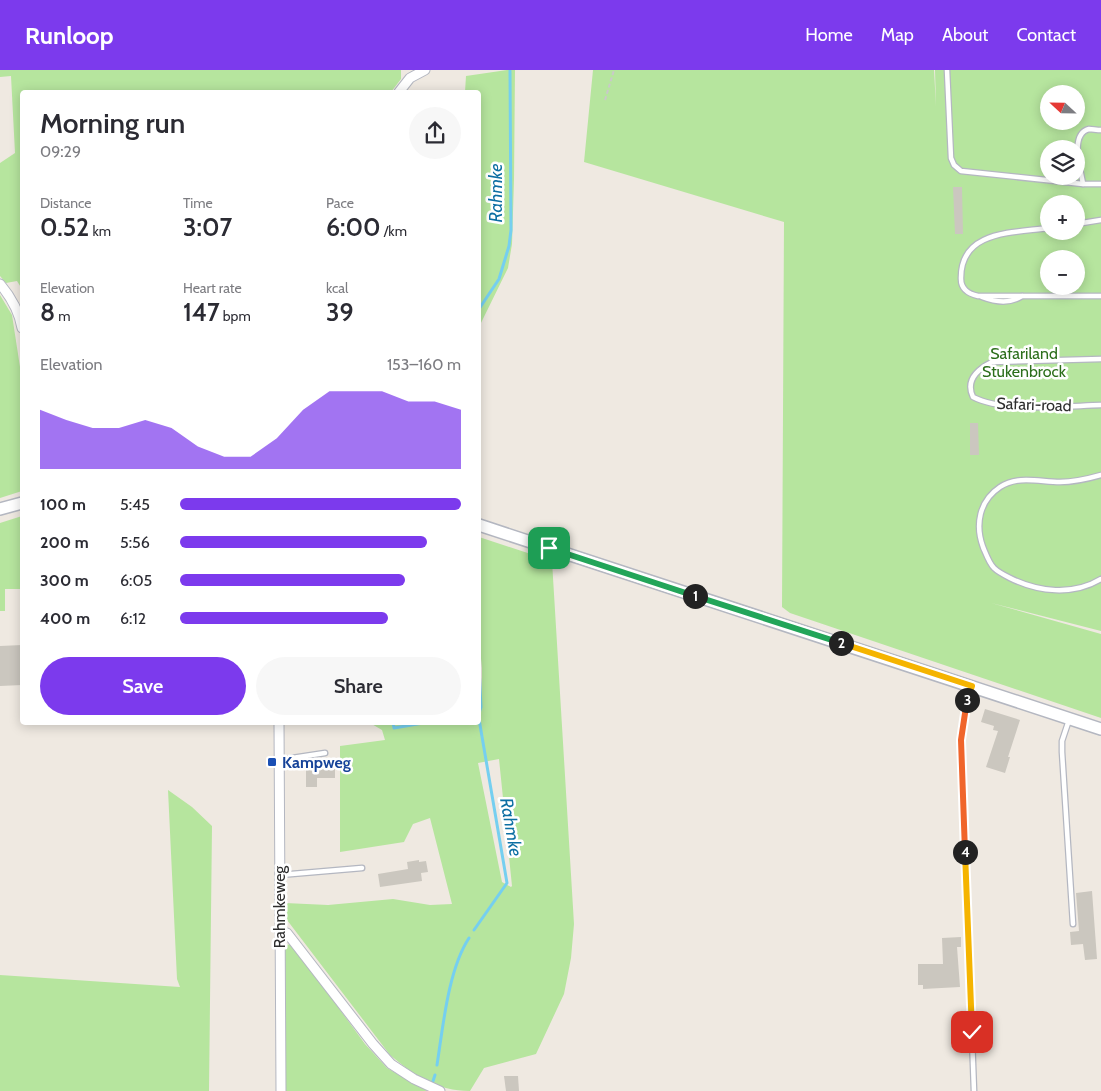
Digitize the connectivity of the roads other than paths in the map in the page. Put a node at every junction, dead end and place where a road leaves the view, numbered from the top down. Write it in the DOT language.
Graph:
graph roads {
  1 [pos="425,70"];
  2 [pos="947,70"];
  3 [pos="409,74"];
  4 [pos="400,90"];
  5 [pos="1101,130"];
  6 [pos="1079,140"];
  7 [pos="1040,179"];
  8 [pos="1085,184"];
  9 [pos="1101,184"];
  10 [pos="1101,220"];
  11 [pos="1085,223"];
  12 [pos="1040,229"];
  13 [pos="0,284"];
  14 [pos="1101,296"];
  15 [pos="20,316"];
  16 [pos="1101,359"];
  17 [pos="1101,405"];
  18 [pos="1101,475"];
  19 [pos="20,504"];
  20 [pos="0,509"];
  21 [pos="481,526"];
  22 [pos="1101,579"];
  23 [pos="972,686"];
  24 [pos="1070,719"];
  25 [pos="279,725"];
  26 [pos="1101,729"];
  27 [pos="325,753"];
  28 [pos="279,760"];
  29 [pos="362,868"];
  30 [pos="279,875"];
  31 [pos="1073,924"];
  32 [pos="280,931"];
  33 [pos="281,1091"];
  34 [pos="440,1091"];
  35 [pos="974,1091"];
  1 -- 3 [label="street"];
  2 -- 7 [label="lane"];
  3 -- 4 [label="street"];
  5 -- 6 [label="lane"];
  8 -- 9 [label="lane"];
  10 -- 11 [label="lane"];
  12 -- 14 [label="lane"];
  13 -- 15 [label="street"];
  16 -- 17 [label="lane, Safari-road"];
  18 -- 22 [label="lane"];
  19 -- 20 [label="main road"];
  21 -- 23 [label="main road"];
  23 -- 24 [label="main road"];
  23 -- 35 [label="lane"];
  24 -- 26 [label="main road"];
  24 -- 31 [label="lane"];
  25 -- 28 [label="street, Rahmkeweg"];
  27 -- 28 [label="lane"];
  28 -- 30 [label="street, Rahmkeweg"];
  29 -- 30 [label="lane"];
  30 -- 32 [label="street, Rahmkeweg"];
  32 -- 33 [label="street, Rahmkeweg"];
  32 -- 34 [label="street"];
}
